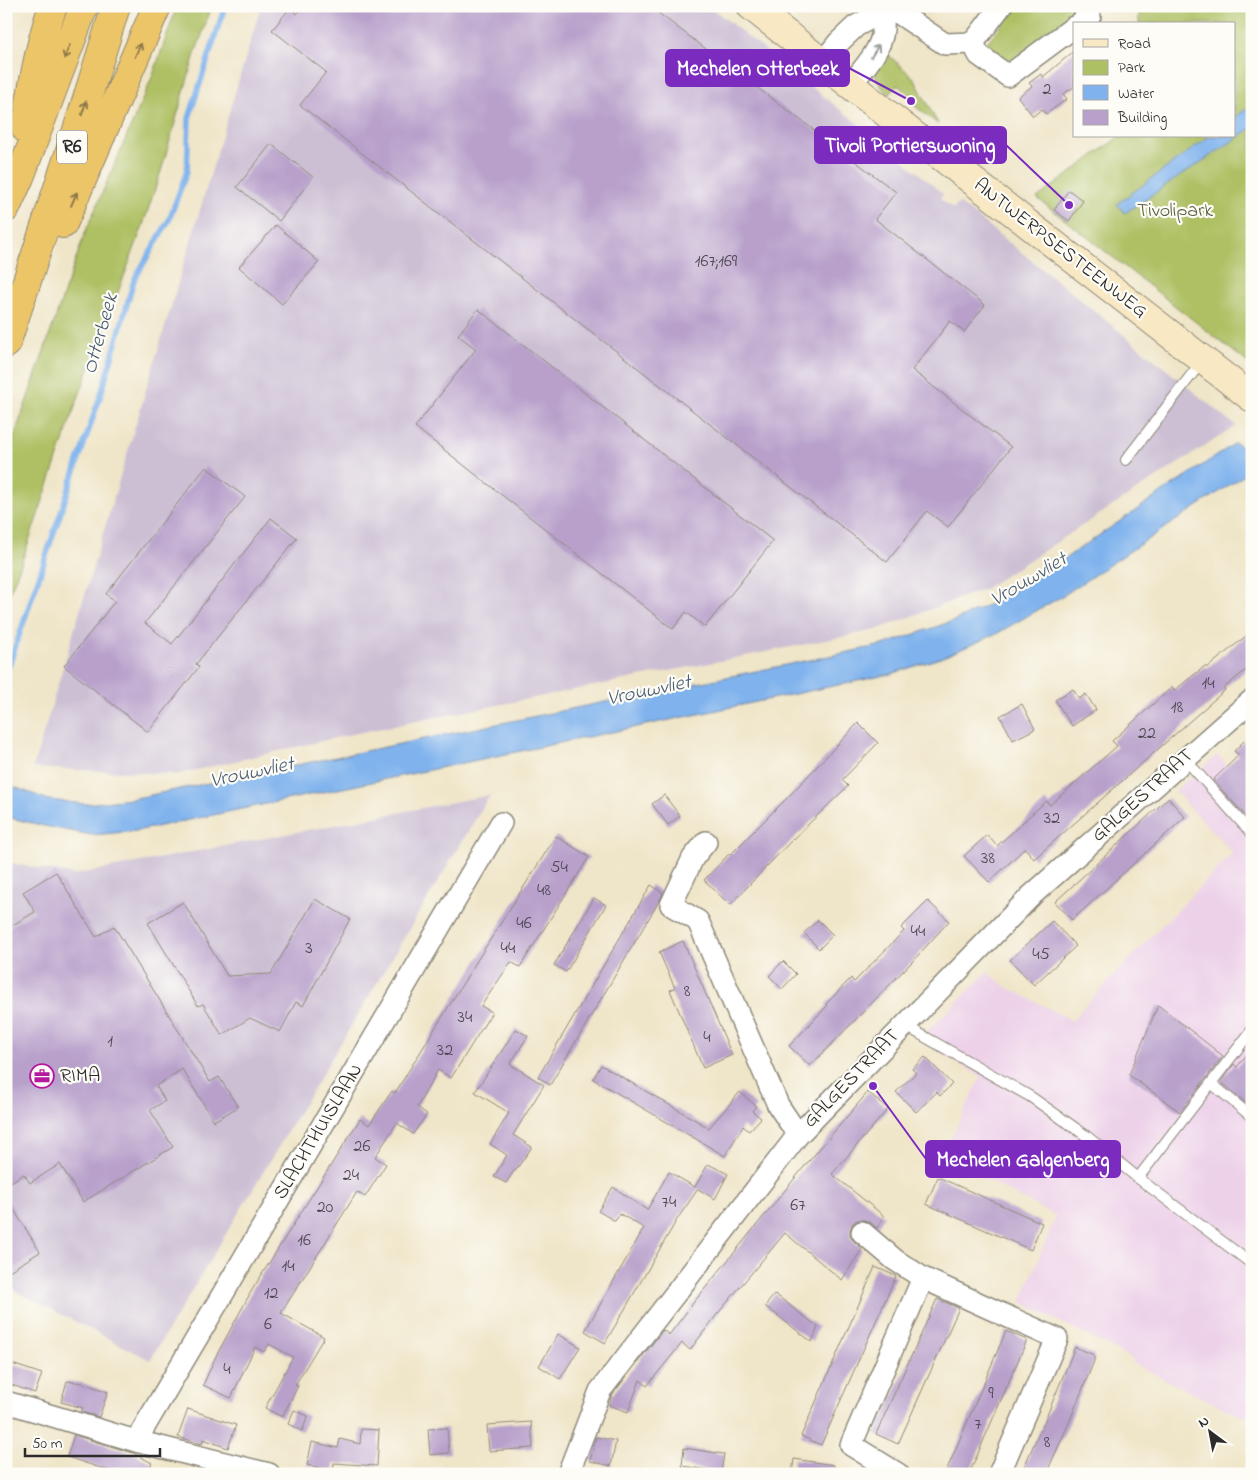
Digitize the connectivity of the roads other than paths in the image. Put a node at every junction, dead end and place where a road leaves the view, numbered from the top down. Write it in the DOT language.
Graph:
graph roads {
  1 [pos="53,6"];
  2 [pos="84,6"];
  3 [pos="116,6"];
  4 [pos="157,6"];
  5 [pos="751,6"];
  6 [pos="1001,6"];
  7 [pos="1083,6"];
  8 [pos="885,8"];
  9 [pos="1082,22"];
  10 [pos="1073,28"];
  11 [pos="973,43"];
  12 [pos="822,63"];
  13 [pos="851,84"];
  14 [pos="20,177"];
  15 [pos="6,208"];
  16 [pos="25,287"];
  17 [pos="6,344"];
  18 [pos="1203,360"];
  19 [pos="1252,398"];
  20 [pos="1126,460"];
  21 [pos="1252,700"];
  22 [pos="1185,759"];
  23 [pos="501,824"];
  24 [pos="1252,834"];
  25 [pos="706,842"];
  26 [pos="904,1025"];
  27 [pos="1252,1030"];
  28 [pos="1211,1083"];
  29 [pos="1252,1117"];
  30 [pos="798,1135"];
  31 [pos="1138,1178"];
  32 [pos="862,1232"];
  33 [pos="1251,1262"];
  34 [pos="923,1278"];
  35 [pos="6,1402"];
  36 [pos="136,1441"];
  37 [pos="269,1474"];
  38 [pos="568,1474"];
  39 [pos="898,1474"];
  40 [pos="999,1474"];
  1 -- 14 [label="highway"];
  2 -- 14 [label="highway, R6, one-way"];
  16 -- 3 [label="highway, R6, one-way"];
  16 -- 4 [label="highway, one-way"];
  5 -- 12 [label="main road, ANTWERPSESTEENWEG"];
  6 -- 11 [label="street"];
  7 -- 9 [label="street"];
  8 -- 11 [label="street"];
  8 -- 12 [label="street"];
  13 -- 8 [label="street, one-way"];
  10 -- 11 [label="street"];
  12 -- 13 [label="main road, ANTWERPSESTEENWEG"];
  13 -- 18 [label="main road, ANTWERPSESTEENWEG"];
  14 -- 15 [label="highway, R6"];
  16 -- 17 [label="highway, R6"];
  18 -- 19 [label="main road, ANTWERPSESTEENWEG"];
  18 -- 20 [label="lane"];
  21 -- 22 [label="street, GALGESTRAAT"];
  22 -- 24 [label="lane"];
  22 -- 26 [label="street, GALGESTRAAT"];
  23 -- 36 [label="street, SLACHTHUISLAAN"];
  25 -- 30 [label="street"];
  26 -- 30 [label="street, GALGESTRAAT"];
  26 -- 31 [label="lane"];
  27 -- 28 [label="lane"];
  28 -- 29 [label="lane"];
  28 -- 31 [label="lane"];
  30 -- 38 [label="street, GALGESTRAAT"];
  31 -- 33 [label="lane"];
  32 -- 34 [label="street"];
  34 -- 39 [label="street"];
  34 -- 40 [label="street"];
  35 -- 36 [label="street"];
  36 -- 37 [label="street"];
}
